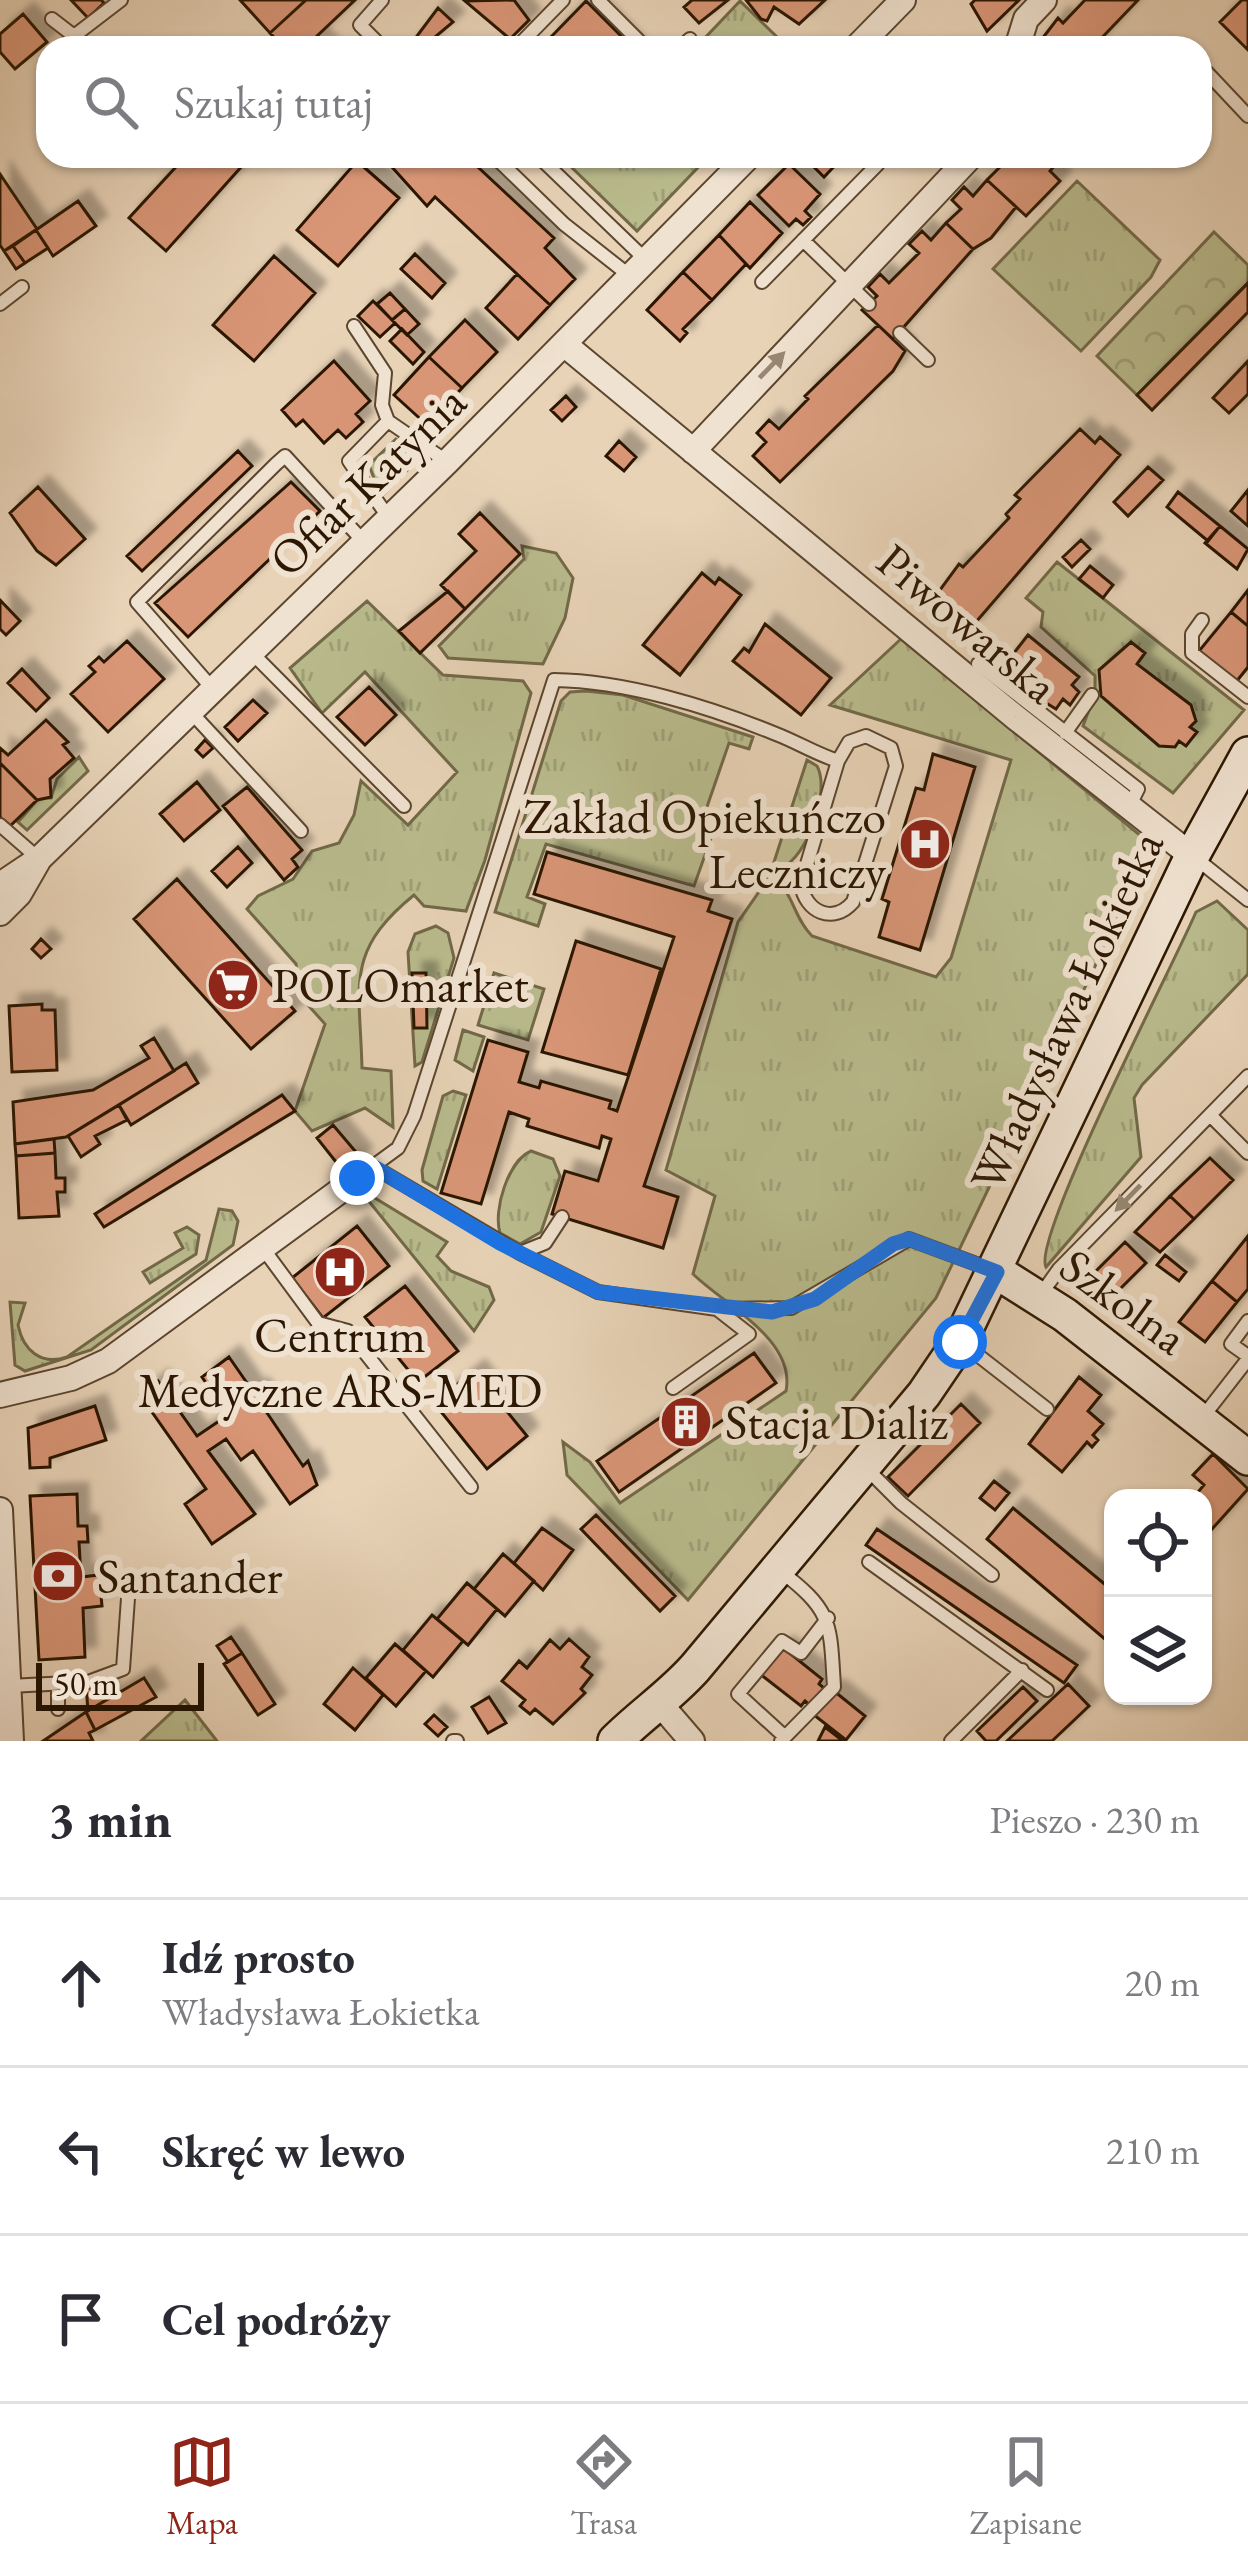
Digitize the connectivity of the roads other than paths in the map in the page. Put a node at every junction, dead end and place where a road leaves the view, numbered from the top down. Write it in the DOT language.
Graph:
graph roads {
  1 [pos="121,0"];
  2 [pos="382,0"];
  3 [pos="563,0"];
  4 [pos="598,0"];
  5 [pos="903,0"];
  6 [pos="1044,0"];
  7 [pos="52,20"];
  8 [pos="371,36"];
  9 [pos="528,36"];
  10 [pos="634,36"];
  11 [pos="868,36"];
  12 [pos="1021,36"];
  13 [pos="1212,78"];
  14 [pos="1248,116"];
  15 [pos="506,168"];
  16 [pos="549,168"];
  17 [pos="736,168"];
  18 [pos="874,168"];
  19 [pos="960,168"];
  20 [pos="803,240"];
  21 [pos="638,268"];
  22 [pos="762,282"];
  23 [pos="849,285"];
  24 [pos="22,287"];
  25 [pos="0,304"];
  26 [pos="869,304"];
  27 [pos="354,326"];
  28 [pos="899,333"];
  29 [pos="564,344"];
  30 [pos="928,360"];
  31 [pos="388,421"];
  32 [pos="693,451"];
  33 [pos="447,462"];
  34 [pos="389,518"];
  35 [pos="364,543"];
  36 [pos="1202,620"];
  37 [pos="250,651"];
  38 [pos="978,664"];
  39 [pos="212,688"];
  40 [pos="1092,695"];
  41 [pos="1248,698"];
  42 [pos="189,710"];
  43 [pos="1065,733"];
  44 [pos="1248,754"];
  45 [pos="838,761"];
  46 [pos="404,806"];
  47 [pos="1129,808"];
  48 [pos="0,825"];
  49 [pos="301,831"];
  50 [pos="1192,856"];
  51 [pos="39,859"];
  52 [pos="0,885"];
  53 [pos="1248,900"];
  54 [pos="0,913"];
  55 [pos="1248,1076"];
  56 [pos="1211,1116"];
  57 [pos="1248,1153"];
  58 [pos="374,1167"];
  59 [pos="352,1182"];
  60 [pos="562,1217"];
  61 [pos="261,1246"];
  62 [pos="520,1253"];
  63 [pos="997,1272"];
  64 [pos="1040,1297"];
  65 [pos="717,1309"];
  66 [pos="1248,1321"];
  67 [pos="960,1342"];
  68 [pos="1248,1358"];
  69 [pos="673,1388"];
  70 [pos="0,1395"];
  71 [pos="1047,1409"];
  72 [pos="1202,1418"];
  73 [pos="1248,1457"];
  74 [pos="863,1466"];
  75 [pos="471,1487"];
  76 [pos="0,1510"];
  77 [pos="868,1562"];
  78 [pos="778,1569"];
  79 [pos="992,1574"];
  80 [pos="128,1598"];
  81 [pos="829,1618"];
  82 [pos="4,1659"];
  83 [pos="1022,1670"];
  84 [pos="58,1684"];
  85 [pos="9,1685"];
  86 [pos="1047,1690"];
  87 [pos="662,1705"];
  88 [pos="58,1709"];
  89 [pos="783,1739"];
  90 [pos="11,1741"];
  91 [pos="615,1741"];
  92 [pos="645,1741"];
  93 [pos="692,1741"];
  94 [pos="951,1741"];
  1 -- 7 [label="lane"];
  2 -- 8 [label="lane"];
  3 -- 9 [label="lane"];
  4 -- 10 [label="lane"];
  5 -- 11 [label="street"];
  6 -- 12 [label="street"];
  13 -- 14 [label="lane"];
  15 -- 21 [label="lane"];
  16 -- 21 [label="lane"];
  17 -- 21 [label="street, Ofiar Katynia"];
  18 -- 20 [label="lane"];
  19 -- 23 [label="street"];
  20 -- 22 [label="lane"];
  20 -- 23 [label="lane"];
  21 -- 29 [label="street, Ofiar Katynia"];
  23 -- 26 [label="lane"];
  32 -- 23 [label="street, one-way"];
  24 -- 25 [label="lane"];
  27 -- 31 [label="lane"];
  28 -- 30 [label="lane"];
  29 -- 32 [label="street, Piwowarska"];
  29 -- 33 [label="street, Ofiar Katynia"];
  31 -- 33 [label="lane"];
  31 -- 34 [label="lane"];
  32 -- 47 [label="street, Piwowarska"];
  33 -- 34 [label="street, Ofiar Katynia"];
  34 -- 35 [label="street, Ofiar Katynia"];
  35 -- 37 [label="street, Ofiar Katynia"];
  35 -- 39 [label="lane"];
  36 -- 41 [label="lane"];
  37 -- 39 [label="street, Ofiar Katynia"];
  37 -- 46 [label="lane"];
  38 -- 43 [label="lane"];
  39 -- 42 [label="street, Ofiar Katynia"];
  40 -- 43 [label="lane"];
  42 -- 49 [label="lane"];
  42 -- 51 [label="street, Ofiar Katynia"];
  43 -- 47 [label="lane"];
  44 -- 50 [label="main road, Władysława Łokietka"];
  45 -- 45 [label="lane"];
  45 -- 58 [label="lane"];
  47 -- 50 [label="street, Piwowarska"];
  48 -- 51 [label="lane"];
  50 -- 53 [label="lane"];
  50 -- 63 [label="main road, Władysława Łokietka"];
  51 -- 52 [label="street, Ofiar Katynia"];
  51 -- 54 [label="street, Ofiar Katynia"];
  55 -- 56 [label="lane"];
  56 -- 57 [label="lane"];
  56 -- 64 [label="lane, one-way"];
  58 -- 59 [label="lane"];
  58 -- 62 [label="lane"];
  59 -- 61 [label="street"];
  60 -- 62 [label="lane"];
  61 -- 70 [label="street"];
  61 -- 75 [label="lane"];
  62 -- 65 [label="lane"];
  63 -- 64 [label="main road, Szkolna"];
  63 -- 65 [label="lane"];
  63 -- 67 [label="main road, Władysława Łokietka"];
  64 -- 72 [label="main road, Szkolna"];
  65 -- 69 [label="lane"];
  66 -- 68 [label="lane"];
  67 -- 71 [label="lane"];
  67 -- 74 [label="main road, Władysława Łokietka"];
  68 -- 72 [label="lane"];
  72 -- 73 [label="main road, Szkolna"];
  74 -- 78 [label="main road, Władysława Łokietka"];
  74 -- 79 [label="lane"];
  76 -- 82 [label="street"];
  77 -- 83 [label="lane"];
  78 -- 81 [label="lane"];
  78 -- 87 [label="main road, Władysława Łokietka"];
  80 -- 84 [label="lane"];
  81 -- 89 [label="lane"];
  81 -- 89 [label="lane"];
  82 -- 85 [label="street"];
  83 -- 86 [label="lane"];
  83 -- 94 [label="lane"];
  84 -- 85 [label="lane"];
  84 -- 88 [label="lane"];
  85 -- 90 [label="street"];
  87 -- 91 [label="main road, Władysława Łokietka"];
  87 -- 92 [label="main road, Władysława Łokietka"];
  87 -- 93 [label="street"];
}
